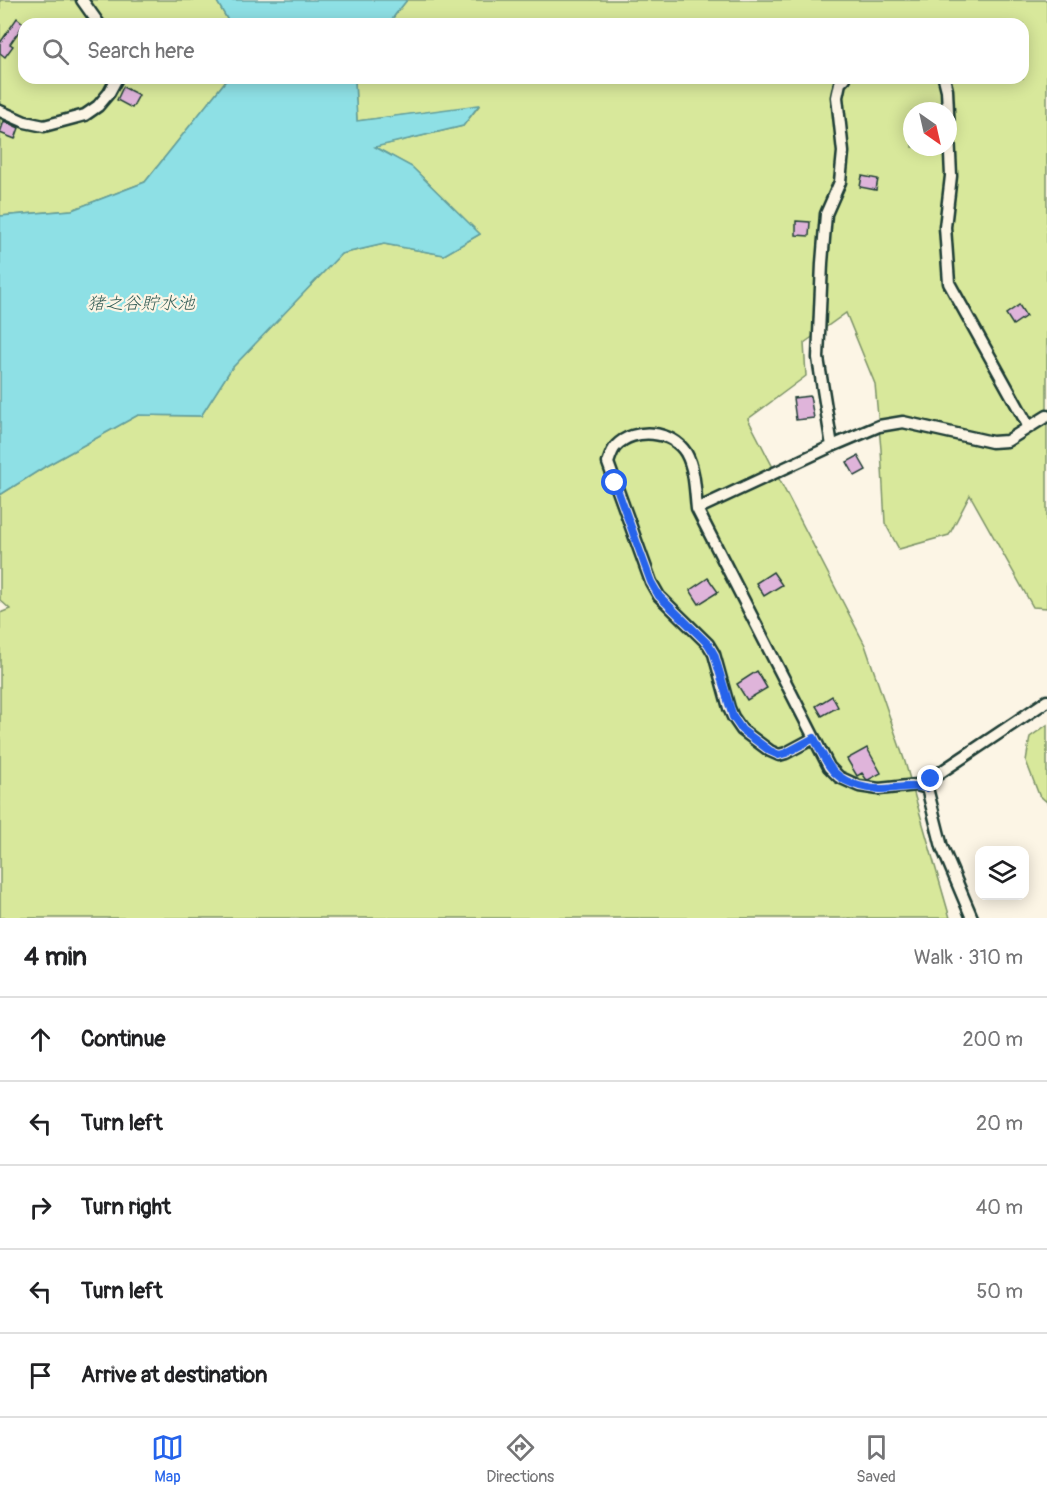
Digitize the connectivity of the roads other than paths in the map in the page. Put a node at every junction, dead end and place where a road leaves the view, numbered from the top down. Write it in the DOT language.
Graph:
graph roads {
  1 [pos="82,0"];
  2 [pos="95,18"];
  3 [pos="114,84"];
  4 [pos="840,84"];
  5 [pos="946,84"];
  6 [pos="0,111"];
  7 [pos="1047,416"];
  8 [pos="1029,427"];
  9 [pos="832,446"];
  10 [pos="697,509"];
  11 [pos="1047,701"];
  12 [pos="814,738"];
  13 [pos="927,788"];
  14 [pos="972,918"];
  1 -- 2 [label="street"];
  3 -- 6 [label="street"];
  4 -- 9 [label="street"];
  5 -- 8 [label="street"];
  7 -- 8 [label="street"];
  8 -- 9 [label="street"];
  9 -- 10 [label="street"];
  10 -- 12 [label="street"];
  10 -- 12 [label="street"];
  11 -- 13 [label="street"];
  12 -- 13 [label="street"];
  13 -- 14 [label="street"];
}
